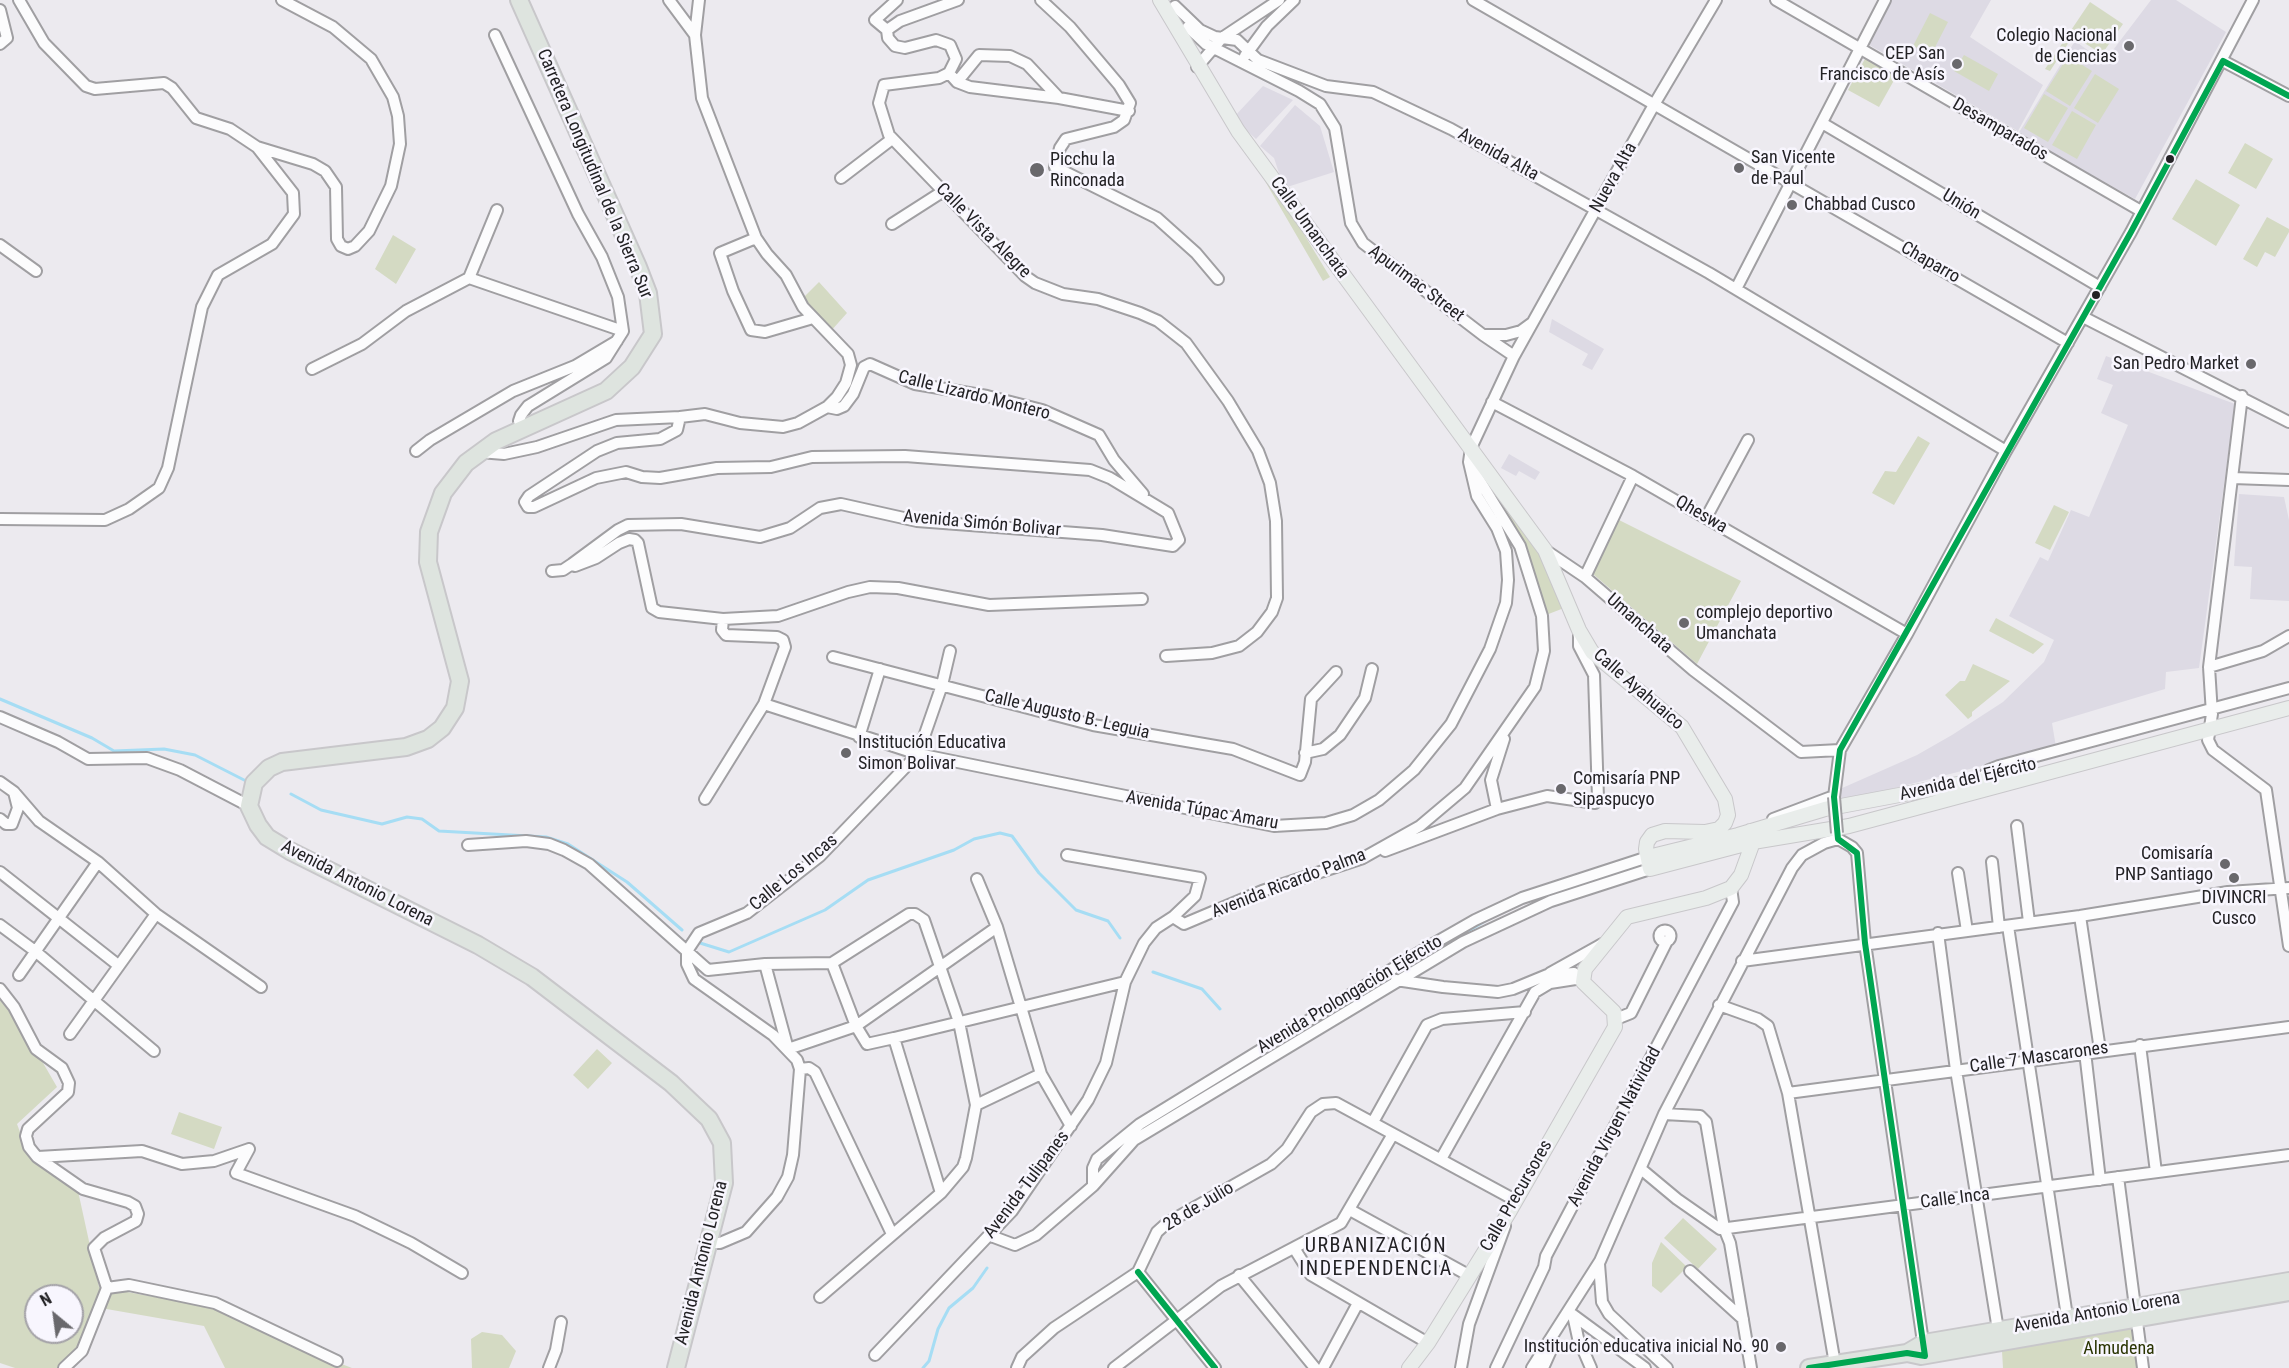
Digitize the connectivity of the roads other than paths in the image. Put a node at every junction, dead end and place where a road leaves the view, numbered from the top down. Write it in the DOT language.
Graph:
graph roads {
  1 [pos="19,0"];
  2 [pos="519,0"];
  3 [pos="669,0"];
  4 [pos="699,0"];
  5 [pos="897,0"];
  6 [pos="958,0"];
  7 [pos="1041,0"];
  8 [pos="1160,0"];
  9 [pos="1279,0"];
  10 [pos="1294,0"];
  11 [pos="1473,0"];
  12 [pos="1716,0"];
  13 [pos="1776,0"];
  14 [pos="1885,0"];
  15 [pos="2253,0"];
  16 [pos="281,1"];
  17 [pos="1173,3"];
  18 [pos="0,10"];
  19 [pos="887,30"];
  20 [pos="495,35"];
  21 [pos="694,35"];
  22 [pos="1222,38"];
  23 [pos="0,44"];
  24 [pos="1213,47"];
  25 [pos="1859,49"];
  26 [pos="1248,52"];
  27 [pos="1241,61"];
  28 [pos="2223,61"];
  29 [pos="1197,67"];
  30 [pos="949,73"];
  31 [pos="957,82"];
  32 [pos="1326,86"];
  33 [pos="2289,96"];
  34 [pos="1059,98"];
  35 [pos="1655,103"];
  36 [pos="1320,104"];
  37 [pos="1129,111"];
  38 [pos="1822,123"];
  39 [pos="892,139"];
  40 [pos="257,147"];
  41 [pos="841,178"];
  42 [pos="1792,182"];
  43 [pos="942,192"];
  44 [pos="1597,208"];
  45 [pos="497,210"];
  46 [pos="2141,211"];
  47 [pos="892,224"];
  48 [pos="756,238"];
  49 [pos="0,245"];
  50 [pos="36,271"];
  51 [pos="469,278"];
  52 [pos="1218,279"];
  53 [pos="2100,287"];
  54 [pos="1736,289"];
  55 [pos="2083,317"];
  56 [pos="813,318"];
  57 [pos="1537,319"];
  58 [pos="623,331"];
  59 [pos="1483,335"];
  60 [pos="617,341"];
  61 [pos="2068,343"];
  62 [pos="1514,356"];
  63 [pos="312,369"];
  64 [pos="2242,396"];
  65 [pos="1492,402"];
  66 [pos="827,407"];
  67 [pos="680,417"];
  68 [pos="2289,422"];
  69 [pos="522,428"];
  70 [pos="1748,440"];
  71 [pos="416,451"];
  72 [pos="2006,451"];
  73 [pos="480,452"];
  74 [pos="1470,455"];
  75 [pos="1114,460"];
  76 [pos="1633,476"];
  77 [pos="1110,478"];
  78 [pos="2233,478"];
  79 [pos="2289,480"];
  80 [pos="1149,502"];
  81 [pos="1706,518"];
  82 [pos="0,519"];
  83 [pos="1545,550"];
  84 [pos="572,564"];
  85 [pos="552,571"];
  86 [pos="1585,577"];
  87 [pos="1142,599"];
  88 [pos="723,619"];
  89 [pos="1579,630"];
  90 [pos="1908,634"];
  91 [pos="2289,636"];
  92 [pos="950,651"];
  93 [pos="1167,656"];
  94 [pos="833,657"];
  95 [pos="2209,667"];
  96 [pos="880,669"];
  97 [pos="1372,669"];
  98 [pos="1336,672"];
  99 [pos="942,685"];
  100 [pos="2289,688"];
  101 [pos="2289,700"];
  102 [pos="768,706"];
  103 [pos="2289,708"];
  104 [pos="0,717"];
  105 [pos="2211,719"];
  106 [pos="1507,729"];
  107 [pos="859,737"];
  108 [pos="1840,750"];
  109 [pos="1305,753"];
  110 [pos="918,754"];
  111 [pos="0,782"];
  112 [pos="14,792"];
  113 [pos="1834,797"];
  114 [pos="705,799"];
  115 [pos="249,807"];
  116 [pos="1497,809"];
  117 [pos="0,819"];
  118 [pos="2017,826"];
  119 [pos="1837,836"];
  120 [pos="1744,838"];
  121 [pos="468,845"];
  122 [pos="1066,855"];
  123 [pos="1363,858"];
  124 [pos="98,862"];
  125 [pos="1992,862"];
  126 [pos="1649,863"];
  127 [pos="0,872"];
  128 [pos="1958,873"];
  129 [pos="977,879"];
  130 [pos="1731,888"];
  131 [pos="2285,889"];
  132 [pos="156,914"];
  133 [pos="2080,916"];
  134 [pos="1173,917"];
  135 [pos="59,918"];
  136 [pos="2029,922"];
  137 [pos="0,925"];
  138 [pos="2004,926"];
  139 [pos="997,927"];
  140 [pos="1967,931"];
  141 [pos="1938,933"];
  142 [pos="1667,941"];
  143 [pos="1605,943"];
  144 [pos="1864,943"];
  145 [pos="2289,944"];
  146 [pos="36,951"];
  147 [pos="687,951"];
  148 [pos="1742,961"];
  149 [pos="832,963"];
  150 [pos="765,964"];
  151 [pos="118,965"];
  152 [pos="941,968"];
  153 [pos="19,975"];
  154 [pos="1547,975"];
  155 [pos="1583,975"];
  156 [pos="1396,980"];
  157 [pos="1125,982"];
  158 [pos="261,987"];
  159 [pos="0,989"];
  160 [pos="94,1001"];
  161 [pos="1719,1005"];
  162 [pos="1023,1008"];
  163 [pos="1525,1012"];
  164 [pos="1617,1019"];
  165 [pos="959,1022"];
  166 [pos="856,1026"];
  167 [pos="2289,1027"];
  168 [pos="70,1034"];
  169 [pos="894,1038"];
  170 [pos="2140,1045"];
  171 [pos="788,1049"];
  172 [pos="2100,1050"];
  173 [pos="154,1051"];
  174 [pos="2085,1052"];
  175 [pos="2028,1059"];
  176 [pos="800,1069"];
  177 [pos="1956,1070"];
  178 [pos="1041,1074"];
  179 [pos="1885,1079"];
  180 [pos="1788,1093"];
  181 [pos="976,1105"];
  182 [pos="1664,1114"];
  183 [pos="1373,1122"];
  184 [pos="1071,1126"];
  185 [pos="1393,1134"];
  186 [pos="2289,1155"];
  187 [pos="37,1157"];
  188 [pos="1440,1159"];
  189 [pos="1641,1169"];
  190 [pos="2156,1172"];
  191 [pos="2118,1177"];
  192 [pos="2100,1180"];
  193 [pos="1093,1186"];
  194 [pos="2047,1187"];
  195 [pos="941,1193"];
  196 [pos="1976,1196"];
  197 [pos="1515,1200"];
  198 [pos="1902,1206"];
  199 [pos="1350,1210"];
  200 [pos="1508,1214"];
  201 [pos="1810,1218"];
  202 [pos="1724,1228"];
  203 [pos="892,1234"];
  204 [pos="991,1236"];
  205 [pos="706,1243"];
  206 [pos="1294,1248"];
  207 [pos="1600,1261"];
  208 [pos="1690,1270"];
  209 [pos="1138,1272"];
  210 [pos="462,1273"];
  211 [pos="1239,1275"];
  212 [pos="1470,1276"];
  213 [pos="2289,1281"];
  214 [pos="107,1288"];
  215 [pos="2289,1292"];
  216 [pos="820,1297"];
  217 [pos="1358,1303"];
  218 [pos="2137,1312"];
  219 [pos="1571,1314"];
  220 [pos="1178,1319"];
  221 [pos="1744,1320"];
  222 [pos="561,1322"];
  223 [pos="2068,1324"];
  224 [pos="1999,1336"];
  225 [pos="1550,1341"];
  226 [pos="1428,1343"];
  227 [pos="1924,1349"];
  228 [pos="875,1355"];
  229 [pos="337,1361"];
  230 [pos="1835,1364"];
  231 [pos="64,1368"];
  232 [pos="549,1368"];
  233 [pos="676,1368"];
  234 [pos="1017,1368"];
  235 [pos="1114,1368"];
  236 [pos="1215,1368"];
  237 [pos="1315,1368"];
  238 [pos="1323,1368"];
  239 [pos="1409,1368"];
  240 [pos="1461,1368"];
  241 [pos="1496,1368"];
  242 [pos="1532,1368"];
  243 [pos="1543,1368"];
  244 [pos="1591,1368"];
  245 [pos="1645,1368"];
  246 [pos="1667,1368"];
  247 [pos="1751,1368"];
  248 [pos="1809,1368"];
  249 [pos="2143,1368"];
  1 -- 40 [label="street"];
  2 -- 69 [label="highway, Carretera Longitudinal de la Sierra Sur"];
  3 -- 21 [label="street"];
  4 -- 21 [label="street"];
  5 -- 19 [label="street"];
  6 -- 19 [label="street"];
  7 -- 37 [label="street"];
  8 -- 29 [label="main road, Calle Umanchata"];
  9 -- 22 [label="street"];
  10 -- 26 [label="street"];
  11 -- 35 [label="street, Chaparro"];
  12 -- 35 [label="street, Nueva Alta"];
  13 -- 25 [label="street, Desamparados"];
  14 -- 25 [label="street"];
  15 -- 28 [label="street"];
  16 -- 40 [label="street"];
  17 -- 22 [label="street, Apurimac Street"];
  17 -- 24 [label="street, Apurimac Street"];
  18 -- 23 [label="street"];
  19 -- 30 [label="street"];
  20 -- 58 [label="street"];
  21 -- 48 [label="street"];
  22 -- 24 [label="street"];
  22 -- 26 [label="street, Apurimac Street"];
  24 -- 27 [label="street, Apurimac Street"];
  24 -- 29 [label="street"];
  25 -- 38 [label="street"];
  25 -- 46 [label="street, Desamparados"];
  26 -- 27 [label="street"];
  26 -- 32 [label="street, Avenida Alta"];
  27 -- 36 [label="street, Apurimac Street"];
  28 -- 33 [label="street"];
  28 -- 46 [label="street"];
  29 -- 74 [label="main road, Calle Umanchata"];
  30 -- 31 [label="street"];
  30 -- 39 [label="street, Calle Vista Alegre"];
  31 -- 34 [label="street"];
  31 -- 34 [label="street"];
  32 -- 36 [label="street"];
  32 -- 44 [label="street, Avenida Alta"];
  34 -- 37 [label="street"];
  35 -- 42 [label="street, Chaparro"];
  35 -- 44 [label="street, Nueva Alta"];
  36 -- 59 [label="street, Apurimac Street"];
  37 -- 52 [label="street"];
  38 -- 42 [label="street"];
  38 -- 53 [label="street, Unión"];
  39 -- 41 [label="street"];
  39 -- 43 [label="street, Calle Vista Alegre"];
  40 -- 82 [label="street"];
  42 -- 54 [label="street"];
  42 -- 61 [label="street, Chaparro"];
  43 -- 47 [label="street"];
  43 -- 93 [label="street, Calle Vista Alegre"];
  44 -- 54 [label="street, Avenida Alta"];
  44 -- 57 [label="street, Nueva Alta"];
  45 -- 51 [label="street"];
  46 -- 53 [label="street"];
  48 -- 56 [label="street"];
  48 -- 56 [label="street"];
  49 -- 50 [label="street"];
  51 -- 58 [label="street"];
  51 -- 63 [label="street"];
  53 -- 55 [label="street"];
  54 -- 72 [label="street, Avenida Alta"];
  55 -- 61 [label="street"];
  55 -- 64 [label="street"];
  56 -- 66 [label="street"];
  57 -- 59 [label="street"];
  57 -- 62 [label="street, Nueva Alta"];
  58 -- 60 [label="street"];
  59 -- 62 [label="street, Apurimac Street"];
  60 -- 69 [label="street"];
  60 -- 71 [label="street"];
  61 -- 72 [label="street"];
  62 -- 65 [label="street, Nueva Alta"];
  64 -- 68 [label="street"];
  64 -- 78 [label="street"];
  65 -- 74 [label="street, Nueva Alta"];
  65 -- 76 [label="street, Qheswa"];
  66 -- 67 [label="street"];
  66 -- 75 [label="street, Calle Lizardo Montero"];
  67 -- 73 [label="street"];
  67 -- 77 [label="street"];
  69 -- 73 [label="highway"];
  70 -- 81 [label="street"];
  72 -- 90 [label="street"];
  73 -- 115 [label="highway"];
  74 -- 83 [label="main road, Umanchata"];
  74 -- 106 [label="street, Avenida Ricardo Palma"];
  74 -- 110 [label="street, Avenida Túpac Amaru"];
  75 -- 77 [label="street"];
  75 -- 80 [label="street, Calle Lizardo Montero"];
  76 -- 81 [label="street, Qheswa"];
  76 -- 86 [label="street"];
  77 -- 80 [label="street"];
  78 -- 79 [label="street"];
  78 -- 95 [label="street"];
  80 -- 84 [label="street, Avenida Simón Bolivar"];
  81 -- 90 [label="street, Qheswa"];
  83 -- 86 [label="street, Umanchata"];
  83 -- 89 [label="main road, Calle Ayahuaico"];
  84 -- 85 [label="street, Avenida Simón Bolivar"];
  84 -- 88 [label="street"];
  86 -- 108 [label="street, Umanchata"];
  87 -- 88 [label="street"];
  88 -- 102 [label="street"];
  89 -- 116 [label="street"];
  89 -- 126 [label="main road, Calle Ayahuaico"];
  90 -- 108 [label="street"];
  91 -- 95 [label="street"];
  92 -- 99 [label="street"];
  94 -- 96 [label="street, Calle Augusto B. Leguia"];
  95 -- 105 [label="street"];
  96 -- 99 [label="street, Calle Augusto B. Leguia"];
  96 -- 107 [label="street"];
  97 -- 109 [label="street"];
  98 -- 109 [label="street"];
  99 -- 109 [label="street, Calle Augusto B. Leguia"];
  99 -- 110 [label="street"];
  100 -- 105 [label="street, Avenida del Ejército"];
  101 -- 105 [label="main road, Avenida del Ejército"];
  102 -- 107 [label="street, Avenida Túpac Amaru"];
  102 -- 114 [label="street"];
  103 -- 105 [label="main road, Avenida del Ejército"];
  104 -- 115 [label="street"];
  105 -- 120 [label="main road, Avenida del Ejército"];
  105 -- 120 [label="main road, Avenida del Ejército"];
  105 -- 131 [label="street"];
  106 -- 116 [label="street"];
  106 -- 123 [label="street, Avenida Ricardo Palma"];
  107 -- 110 [label="street, Avenida Túpac Amaru"];
  108 -- 113 [label="street"];
  110 -- 147 [label="street, Calle Los Incas"];
  111 -- 112 [label="street"];
  112 -- 117 [label="street"];
  112 -- 124 [label="street"];
  113 -- 119 [label="street, bridge"];
  113 -- 120 [label="street"];
  115 -- 205 [label="highway, Avenida Antonio Lorena"];
  116 -- 123 [label="street"];
  118 -- 136 [label="street"];
  119 -- 144 [label="street"];
  119 -- 148 [label="street"];
  120 -- 126 [label="main road, Avenida del Ejército"];
  120 -- 130 [label="main road"];
  121 -- 147 [label="street"];
  122 -- 134 [label="street"];
  123 -- 134 [label="street, Avenida Ricardo Palma"];
  124 -- 132 [label="street"];
  124 -- 135 [label="street"];
  125 -- 138 [label="street"];
  126 -- 156 [label="street, Avenida Prolongación Ejército"];
  126 -- 193 [label="street, Avenida Prolongación Ejército"];
  127 -- 135 [label="street"];
  128 -- 140 [label="street"];
  129 -- 139 [label="street"];
  130 -- 143 [label="main road"];
  130 -- 241 [label="street, Avenida Virgen Natividad"];
  131 -- 133 [label="street"];
  131 -- 145 [label="street"];
  132 -- 151 [label="street"];
  132 -- 158 [label="street"];
  133 -- 136 [label="street"];
  133 -- 172 [label="street"];
  134 -- 157 [label="street"];
  135 -- 146 [label="street"];
  135 -- 151 [label="street"];
  136 -- 138 [label="street"];
  137 -- 146 [label="street"];
  138 -- 140 [label="street"];
  138 -- 175 [label="street"];
  139 -- 152 [label="street"];
  139 -- 162 [label="street"];
  140 -- 141 [label="street"];
  141 -- 144 [label="street"];
  141 -- 177 [label="street"];
  142 -- 164 [label="street"];
  143 -- 154 [label="street"];
  143 -- 155 [label="main road"];
  144 -- 148 [label="street"];
  144 -- 179 [label="street"];
  146 -- 153 [label="street"];
  146 -- 160 [label="street"];
  147 -- 150 [label="street"];
  147 -- 171 [label="street"];
  148 -- 161 [label="street"];
  149 -- 150 [label="street"];
  149 -- 152 [label="street"];
  149 -- 166 [label="street"];
  150 -- 171 [label="street"];
  151 -- 160 [label="street"];
  152 -- 165 [label="street"];
  152 -- 166 [label="street"];
  154 -- 155 [label="street"];
  154 -- 156 [label="street"];
  155 -- 163 [label="street"];
  155 -- 164 [label="main road"];
  156 -- 193 [label="street, Avenida Prolongación Ejército"];
  157 -- 162 [label="street"];
  157 -- 184 [label="street, Avenida Tulipanes"];
  159 -- 187 [label="street"];
  160 -- 168 [label="street"];
  160 -- 173 [label="street"];
  161 -- 180 [label="street"];
  161 -- 182 [label="street"];
  162 -- 165 [label="street"];
  162 -- 178 [label="street"];
  163 -- 183 [label="street"];
  163 -- 188 [label="street"];
  164 -- 197 [label="main road, Calle Precursores"];
  165 -- 169 [label="street"];
  165 -- 181 [label="street"];
  166 -- 169 [label="street"];
  166 -- 171 [label="street"];
  167 -- 170 [label="street, Calle 7 Mascarones"];
  169 -- 195 [label="street"];
  170 -- 172 [label="street, Calle 7 Mascarones"];
  170 -- 190 [label="street"];
  171 -- 176 [label="street"];
  172 -- 174 [label="street, Calle 7 Mascarones"];
  174 -- 175 [label="street, Calle 7 Mascarones"];
  174 -- 192 [label="street"];
  175 -- 177 [label="street, Calle 7 Mascarones"];
  175 -- 194 [label="street"];
  176 -- 203 [label="street"];
  176 -- 205 [label="street"];
  177 -- 179 [label="street, Calle 7 Mascarones"];
  177 -- 196 [label="street"];
  178 -- 181 [label="street"];
  178 -- 184 [label="street"];
  179 -- 180 [label="street, Calle 7 Mascarones"];
  179 -- 198 [label="street"];
  180 -- 201 [label="street"];
  181 -- 195 [label="street"];
  182 -- 189 [label="street"];
  182 -- 202 [label="street"];
  183 -- 185 [label="street"];
  183 -- 209 [label="street, 28 de Julio"];
  184 -- 204 [label="street, Avenida Tulipanes"];
  185 -- 188 [label="street"];
  185 -- 199 [label="street"];
  186 -- 190 [label="street, Calle Inca"];
  187 -- 210 [label="street"];
  187 -- 214 [label="street"];
  188 -- 197 [label="street"];
  189 -- 202 [label="street"];
  189 -- 207 [label="street"];
  190 -- 191 [label="street, Calle Inca"];
  191 -- 192 [label="street, Calle Inca"];
  191 -- 218 [label="street"];
  192 -- 194 [label="street, Calle Inca"];
  193 -- 204 [label="street, Avenida Prolongación Ejército"];
  194 -- 196 [label="street, Calle Inca"];
  194 -- 223 [label="street"];
  195 -- 203 [label="street"];
  196 -- 198 [label="street, Calle Inca"];
  196 -- 224 [label="street"];
  197 -- 200 [label="main road, Calle Precursores"];
  198 -- 201 [label="street, Calle Inca"];
  198 -- 227 [label="street"];
  199 -- 206 [label="street"];
  199 -- 212 [label="street"];
  200 -- 212 [label="main road, Calle Precursores"];
  200 -- 240 [label="street"];
  201 -- 202 [label="street, Calle Inca"];
  201 -- 230 [label="street"];
  202 -- 221 [label="street"];
  203 -- 216 [label="street"];
  204 -- 228 [label="street, Avenida Tulipanes"];
  205 -- 233 [label="highway, Avenida Antonio Lorena"];
  206 -- 211 [label="street"];
  206 -- 217 [label="street"];
  207 -- 219 [label="street"];
  207 -- 246 [label="street"];
  208 -- 221 [label="street"];
  209 -- 220 [label="street"];
  209 -- 234 [label="street"];
  211 -- 220 [label="street"];
  211 -- 237 [label="street"];
  212 -- 226 [label="main road, Calle Precursores"];
  213 -- 218 [label="highway, Avenida Antonio Lorena"];
  214 -- 229 [label="street"];
  214 -- 231 [label="street"];
  215 -- 218 [label="highway, Avenida Antonio Lorena"];
  217 -- 226 [label="street"];
  217 -- 238 [label="street"];
  218 -- 223 [label="highway, Avenida Antonio Lorena"];
  218 -- 249 [label="street"];
  219 -- 225 [label="street"];
  219 -- 244 [label="street"];
  219 -- 245 [label="street"];
  220 -- 235 [label="street"];
  220 -- 236 [label="street"];
  221 -- 247 [label="street"];
  222 -- 232 [label="street"];
  223 -- 224 [label="highway, Avenida Antonio Lorena"];
  224 -- 227 [label="highway, Avenida Antonio Lorena"];
  225 -- 242 [label="street"];
  225 -- 243 [label="street"];
  226 -- 239 [label="main road, Calle Precursores"];
  227 -- 230 [label="highway, Avenida Antonio Lorena"];
  230 -- 248 [label="highway, Avenida Antonio Lorena"];
}
